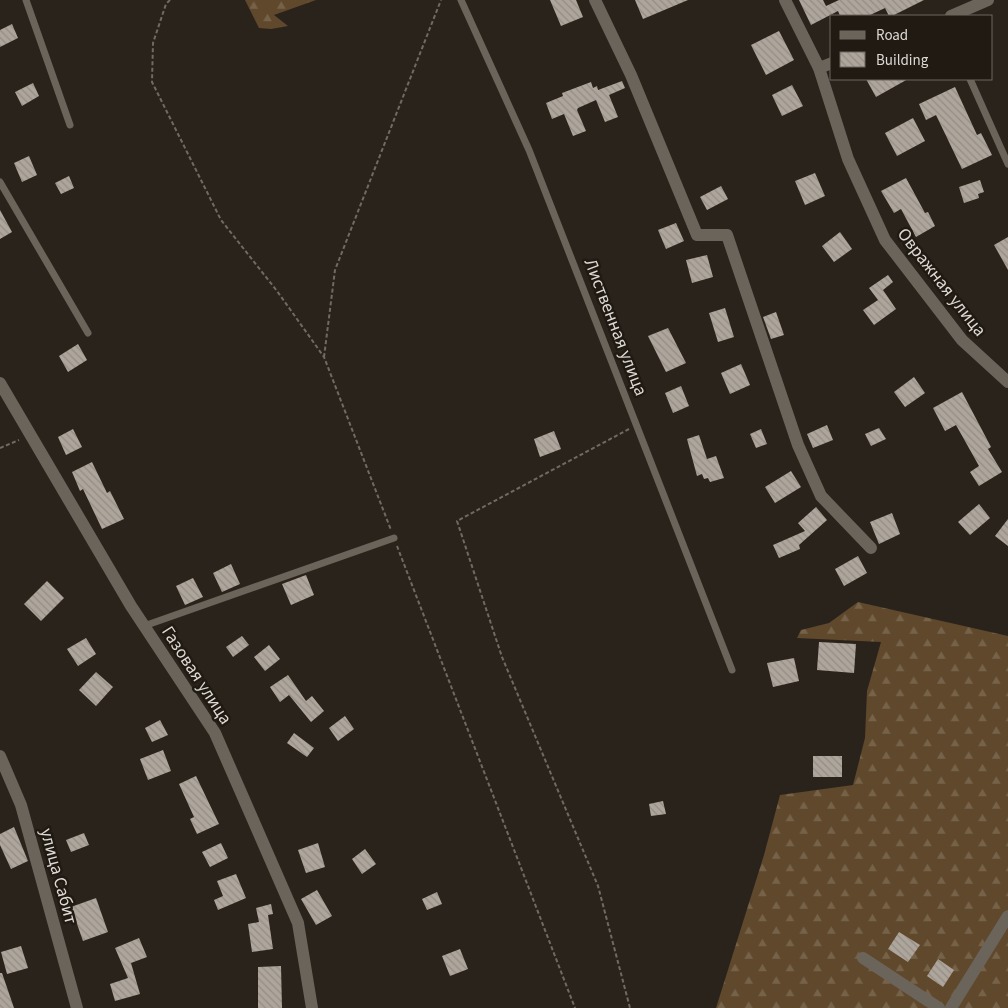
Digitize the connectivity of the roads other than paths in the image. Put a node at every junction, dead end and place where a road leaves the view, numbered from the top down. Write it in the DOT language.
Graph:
graph roads {
  1 [pos="26,0"];
  2 [pos="460,0"];
  3 [pos="595,0"];
  4 [pos="784,0"];
  5 [pos="988,0"];
  6 [pos="953,15"];
  7 [pos="830,64"];
  8 [pos="819,68"];
  9 [pos="970,80"];
  10 [pos="70,126"];
  11 [pos="1008,164"];
  12 [pos="0,182"];
  13 [pos="88,334"];
  14 [pos="1008,382"];
  15 [pos="0,383"];
  16 [pos="394,538"];
  17 [pos="871,548"];
  18 [pos="144,626"];
  19 [pos="732,670"];
  20 [pos="0,756"];
  21 [pos="1008,916"];
  22 [pos="862,958"];
  23 [pos="77,1008"];
  24 [pos="312,1008"];
  25 [pos="939,1008"];
  26 [pos="951,1008"];
  1 -- 10 [label="lane"];
  2 -- 19 [label="lane, Лиственная улица"];
  3 -- 17 [label="street"];
  4 -- 8 [label="street, Овражная улица"];
  5 -- 6 [label="street"];
  7 -- 8 [label="street"];
  8 -- 14 [label="street, Овражная улица"];
  9 -- 11 [label="lane"];
  12 -- 13 [label="lane"];
  15 -- 18 [label="street, Газовая улица"];
  16 -- 18 [label="lane"];
  18 -- 24 [label="street, Газовая улица"];
  20 -- 23 [label="street, улица Сабит"];
  21 -- 26 [label="street"];
  22 -- 25 [label="street"];
}
